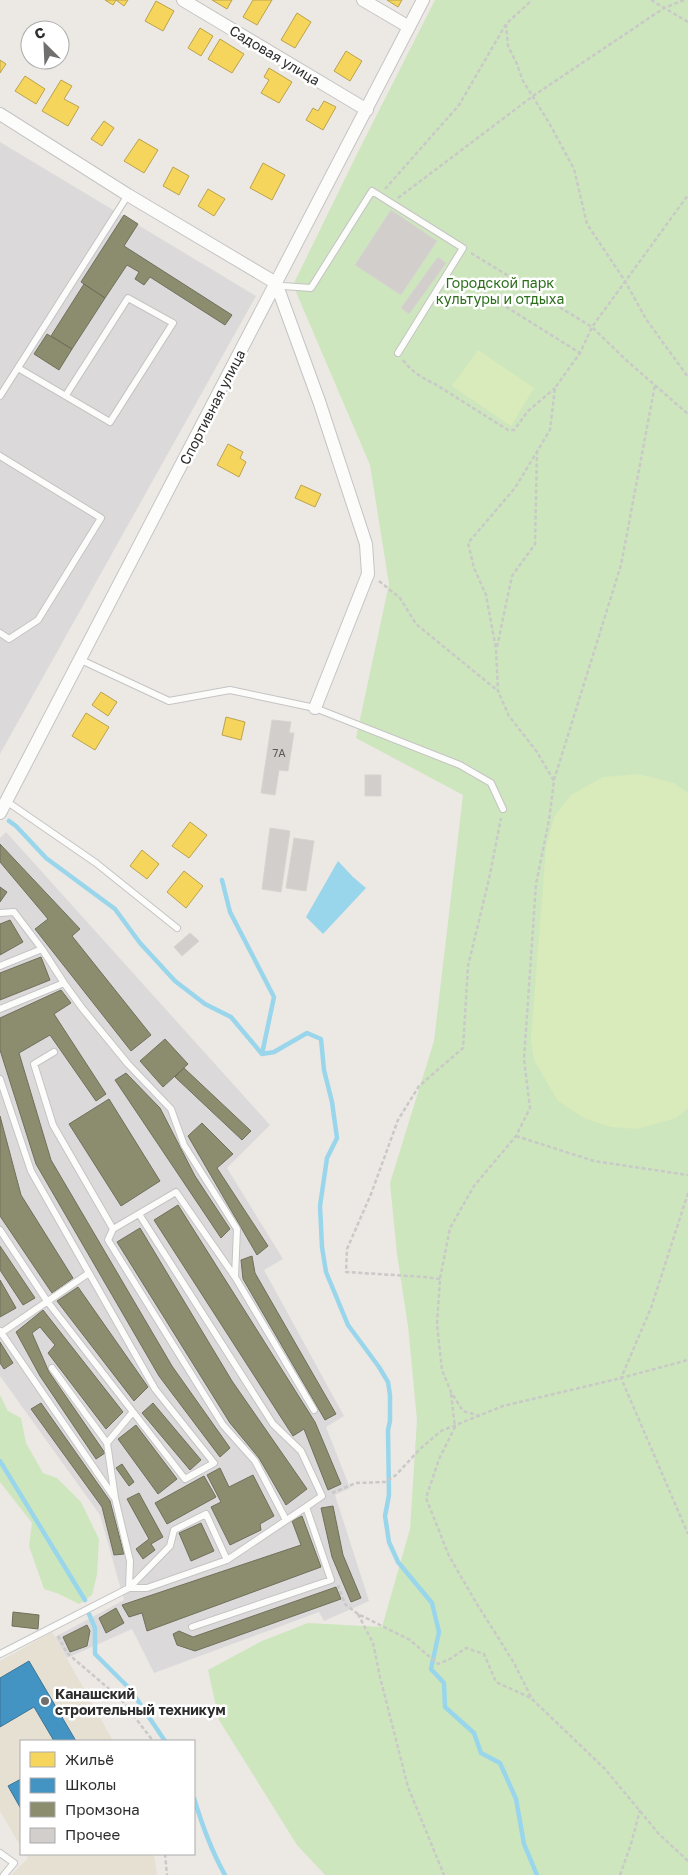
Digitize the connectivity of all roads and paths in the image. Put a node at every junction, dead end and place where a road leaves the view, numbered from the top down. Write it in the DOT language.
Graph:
graph roads {
  1 [pos="183,0"];
  2 [pos="362,0"];
  3 [pos="423,0"];
  4 [pos="532,0"];
  5 [pos="651,0"];
  6 [pos="684,0"];
  7 [pos="664,8"];
  8 [pos="688,22"];
  9 [pos="506,24"];
  10 [pos="409,27"];
  11 [pos="532,96"];
  12 [pos="367,110"];
  13 [pos="0,114"];
  14 [pos="128,194"];
  15 [pos="379,196"];
  16 [pos="688,196"];
  17 [pos="391,203"];
  18 [pos="463,248"];
  19 [pos="625,281"];
  20 [pos="276,283"];
  21 [pos="484,293"];
  22 [pos="592,327"];
  23 [pos="398,352"];
  24 [pos="580,353"];
  25 [pos="18,368"];
  26 [pos="688,377"];
  27 [pos="655,385"];
  28 [pos="555,388"];
  29 [pos="66,395"];
  30 [pos="0,396"];
  31 [pos="688,414"];
  32 [pos="537,452"];
  33 [pos="0,456"];
  34 [pos="368,574"];
  35 [pos="0,633"];
  36 [pos="496,649"];
  37 [pos="81,660"];
  38 [pos="498,691"];
  39 [pos="315,708"];
  40 [pos="554,781"];
  41 [pos="6,801"];
  42 [pos="503,809"];
  43 [pos="0,813"];
  44 [pos="0,913"];
  45 [pos="177,928"];
  46 [pos="42,949"];
  47 [pos="0,966"];
  48 [pos="64,983"];
  49 [pos="0,1008"];
  50 [pos="54,1052"];
  51 [pos="0,1079"];
  52 [pos="516,1136"];
  53 [pos="688,1175"];
  54 [pos="688,1193"];
  55 [pos="139,1214"];
  56 [pos="113,1229"];
  57 [pos="0,1230"];
  58 [pos="89,1273"];
  59 [pos="235,1277"];
  60 [pos="440,1280"];
  61 [pos="47,1301"];
  62 [pos="0,1332"];
  63 [pos="688,1360"];
  64 [pos="52,1368"];
  65 [pos="621,1378"];
  66 [pos="451,1392"];
  67 [pos="314,1410"];
  68 [pos="132,1413"];
  69 [pos="480,1416"];
  70 [pos="455,1427"];
  71 [pos="107,1443"];
  72 [pos="322,1496"];
  73 [pos="115,1498"];
  74 [pos="306,1506"];
  75 [pos="286,1520"];
  76 [pos="688,1534"];
  77 [pos="227,1560"];
  78 [pos="331,1580"];
  79 [pos="130,1588"];
  80 [pos="358,1614"];
  81 [pos="53,1626"];
  82 [pos="192,1627"];
  83 [pos="0,1654"];
  84 [pos="532,1699"];
  85 [pos="152,1740"];
  86 [pos="640,1810"];
  87 [pos="0,1853"];
  88 [pos="164,1855"];
  89 [pos="688,1861"];
  90 [pos="4,1875"];
  91 [pos="167,1875"];
  92 [pos="444,1875"];
  93 [pos="620,1875"];
  1 -- 12 [label="street, Садовая улица"];
  2 -- 10 [label="street"];
  3 -- 10 [label="street, Спортивная улица"];
  4 -- 9 [label="path"];
  5 -- 7 [label="path"];
  6 -- 7 [label="path"];
  7 -- 8 [label="path"];
  7 -- 11 [label="path"];
  9 -- 11 [label="path"];
  9 -- 15 [label="path"];
  10 -- 12 [label="street, Спортивная улица"];
  11 -- 17 [label="path"];
  11 -- 19 [label="path"];
  12 -- 20 [label="street, Спортивная улица"];
  13 -- 14 [label="street"];
  14 -- 20 [label="street"];
  14 -- 25 [label="lane"];
  15 -- 17 [label="lane"];
  15 -- 20 [label="lane"];
  16 -- 19 [label="path"];
  17 -- 18 [label="lane"];
  18 -- 22 [label="path"];
  18 -- 23 [label="lane"];
  19 -- 22 [label="path"];
  19 -- 26 [label="path"];
  20 -- 34 [label="street"];
  20 -- 37 [label="street, Спортивная улица"];
  21 -- 24 [label="path"];
  22 -- 24 [label="path"];
  22 -- 27 [label="path"];
  23 -- 28 [label="path"];
  24 -- 28 [label="path"];
  25 -- 29 [label="lane"];
  25 -- 30 [label="lane"];
  27 -- 31 [label="path"];
  27 -- 40 [label="path"];
  28 -- 32 [label="path"];
  29 -- 29 [label="lane"];
  32 -- 36 [label="path"];
  32 -- 36 [label="path"];
  33 -- 35 [label="lane"];
  34 -- 38 [label="path"];
  34 -- 39 [label="street"];
  36 -- 38 [label="path"];
  37 -- 39 [label="lane"];
  37 -- 41 [label="street, Спортивная улица"];
  38 -- 40 [label="path"];
  39 -- 42 [label="lane"];
  40 -- 52 [label="path"];
  41 -- 43 [label="street, Спортивная улица"];
  41 -- 45 [label="lane"];
  42 -- 60 [label="path"];
  44 -- 46 [label="lane"];
  46 -- 47 [label="lane"];
  46 -- 48 [label="lane"];
  48 -- 49 [label="lane"];
  48 -- 59 [label="lane"];
  50 -- 56 [label="lane"];
  51 -- 58 [label="lane"];
  52 -- 53 [label="path"];
  52 -- 60 [label="path"];
  54 -- 65 [label="path"];
  55 -- 56 [label="lane"];
  55 -- 59 [label="lane"];
  55 -- 72 [label="lane"];
  56 -- 75 [label="lane"];
  57 -- 61 [label="lane"];
  58 -- 61 [label="lane"];
  58 -- 68 [label="lane"];
  59 -- 67 [label="lane"];
  60 -- 66 [label="path"];
  61 -- 62 [label="lane"];
  61 -- 68 [label="lane"];
  62 -- 73 [label="lane"];
  63 -- 65 [label="path"];
  64 -- 71 [label="lane"];
  65 -- 69 [label="path"];
  65 -- 76 [label="path"];
  66 -- 69 [label="path"];
  66 -- 70 [label="path"];
  68 -- 71 [label="lane"];
  69 -- 70 [label="path"];
  70 -- 72 [label="path"];
  70 -- 84 [label="path"];
  71 -- 73 [label="lane"];
  72 -- 74 [label="lane"];
  73 -- 79 [label="lane"];
  74 -- 75 [label="lane"];
  74 -- 78 [label="lane"];
  75 -- 77 [label="lane"];
  77 -- 79 [label="lane"];
  77 -- 79 [label="lane"];
  78 -- 80 [label="path"];
  78 -- 82 [label="lane"];
  79 -- 81 [label="lane"];
  80 -- 84 [label="path"];
  80 -- 92 [label="path"];
  81 -- 83 [label="lane"];
  81 -- 85 [label="path"];
  84 -- 86 [label="path"];
  86 -- 89 [label="path"];
  86 -- 93 [label="path"];
  87 -- 90 [label="lane"];
  88 -- 91 [label="path"];
}
